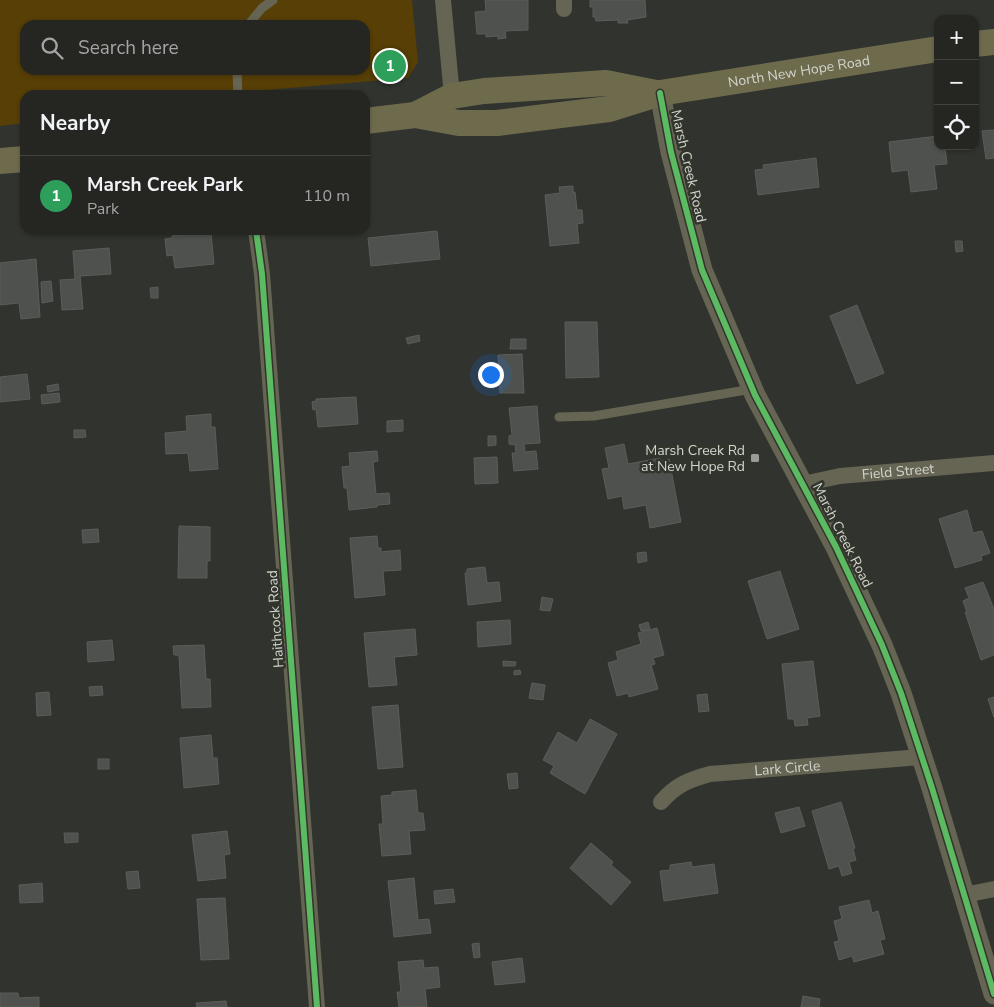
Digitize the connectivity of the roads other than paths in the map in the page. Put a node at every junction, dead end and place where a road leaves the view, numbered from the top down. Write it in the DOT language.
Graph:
graph roads {
  1 [pos="273,0"];
  2 [pos="443,0"];
  3 [pos="252,20"];
  4 [pos="994,42"];
  5 [pos="979,44"];
  6 [pos="934,50"];
  7 [pos="237,75"];
  8 [pos="238,90"];
  9 [pos="660,93"];
  10 [pos="452,96"];
  11 [pos="415,115"];
  12 [pos="370,120"];
  13 [pos="20,159"];
  14 [pos="0,162"];
  15 [pos="257,235"];
  16 [pos="753,389"];
  17 [pos="559,417"];
  18 [pos="994,463"];
  19 [pos="803,484"];
  20 [pos="921,756"];
  21 [pos="661,802"];
  22 [pos="994,889"];
  23 [pos="964,895"];
  24 [pos="994,994"];
  25 [pos="317,1007"];
  1 -- 3 [label="lane"];
  2 -- 10 [label="street"];
  4 -- 5 [label="main road"];
  6 -- 9 [label="main road, North New Hope Road"];
  7 -- 8 [label="lane"];
  9 -- 10 [label="main road, North New Hope Road"];
  9 -- 11 [label="main road, North New Hope Road"];
  9 -- 16 [label="street, Marsh Creek Road"];
  10 -- 11 [label="main road, North New Hope Road"];
  11 -- 12 [label="main road, North New Hope Road"];
  13 -- 14 [label="main road"];
  15 -- 25 [label="street, Haithcock Road"];
  16 -- 17 [label="lane"];
  16 -- 19 [label="street, Marsh Creek Road"];
  18 -- 19 [label="street, Field Street"];
  19 -- 20 [label="street, Marsh Creek Road"];
  20 -- 21 [label="street, Lark Circle"];
  20 -- 23 [label="street, Marsh Creek Road"];
  22 -- 23 [label="street"];
  23 -- 24 [label="street, Marsh Creek Road"];
}
